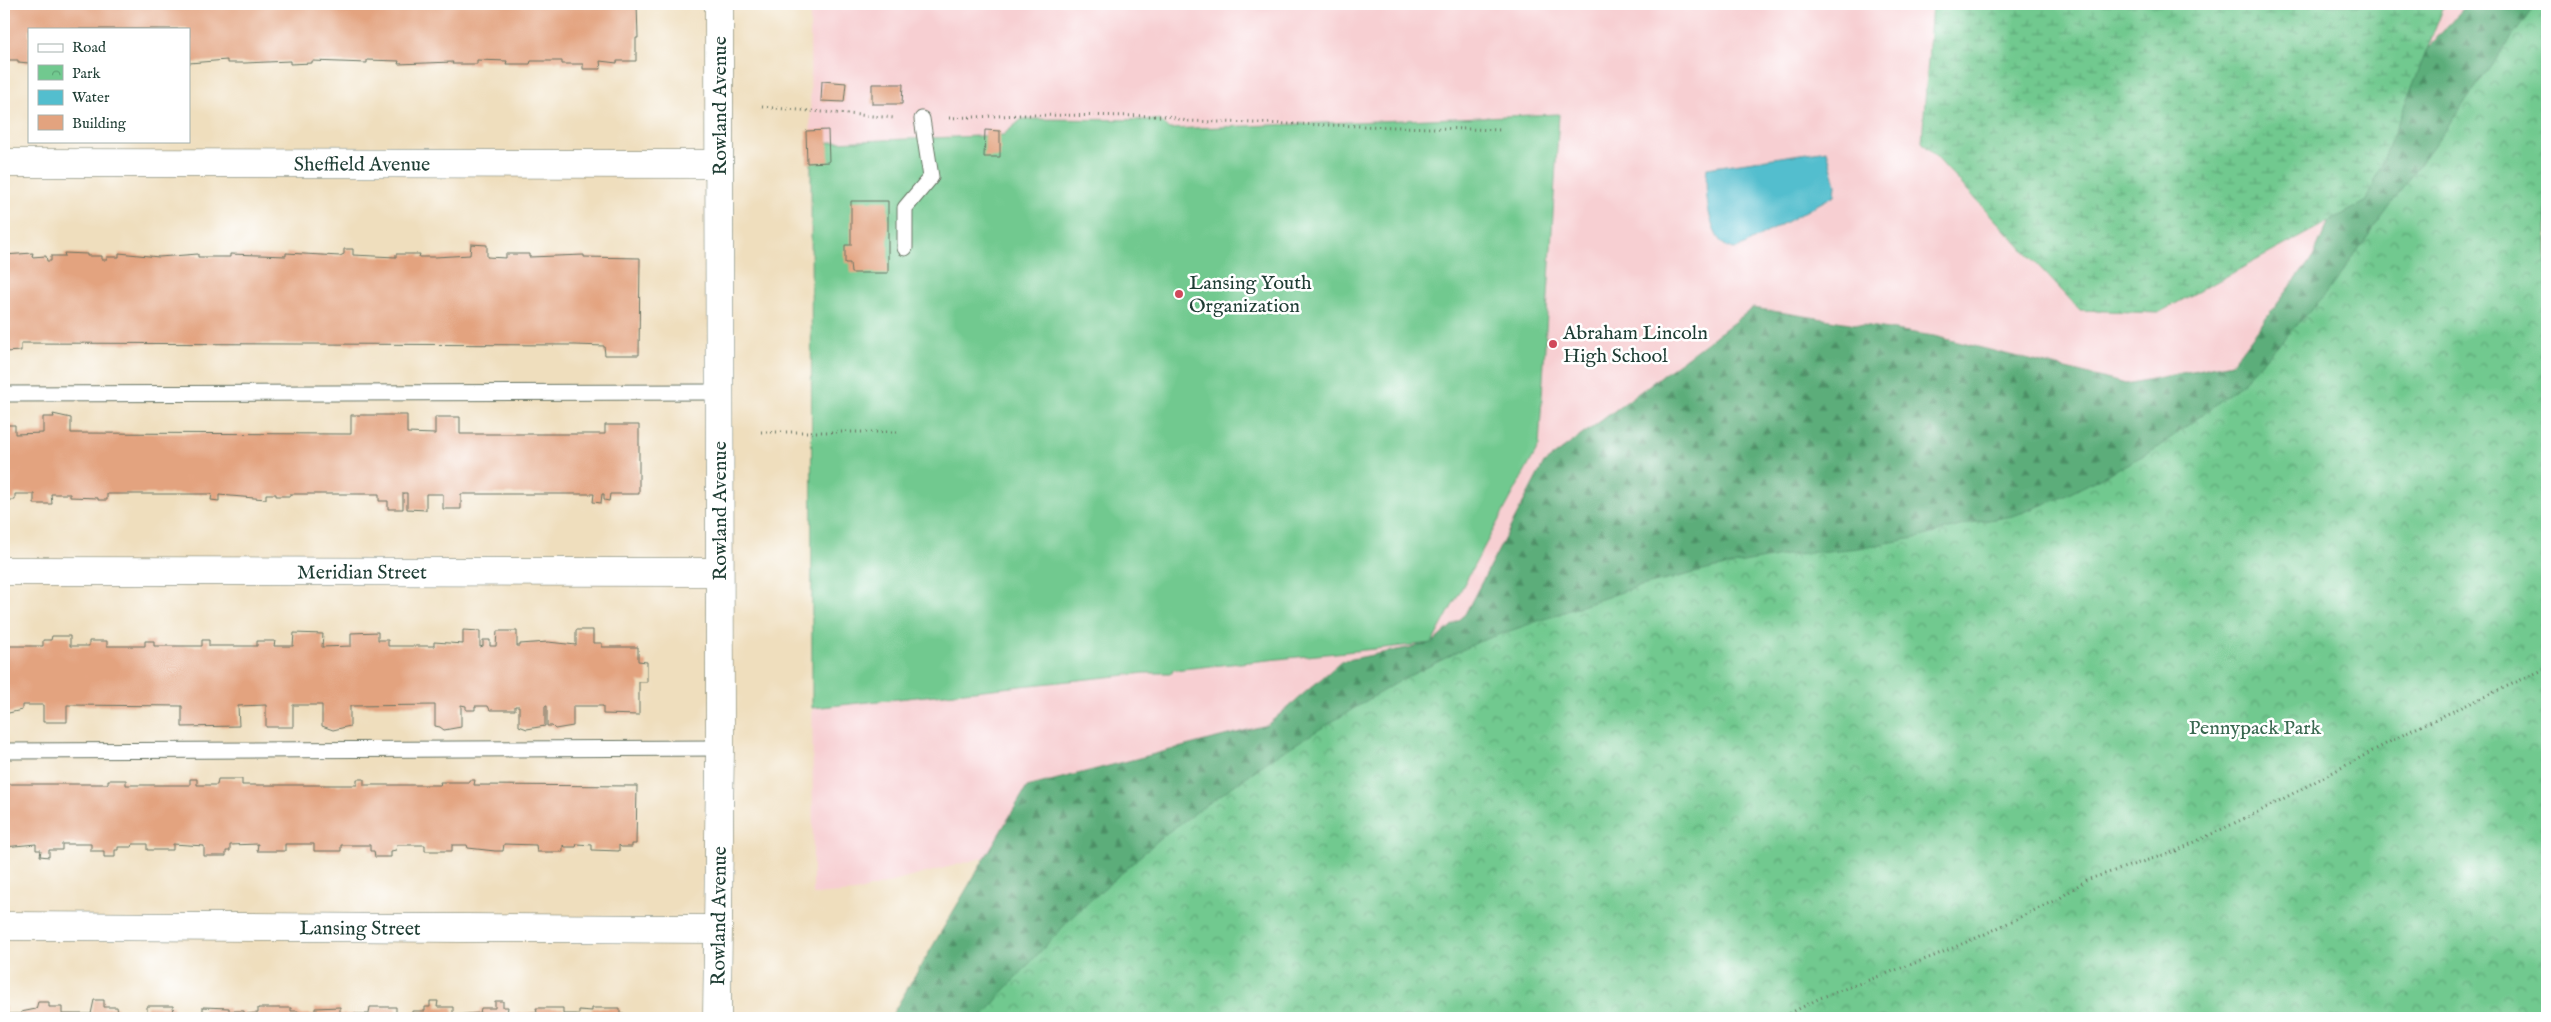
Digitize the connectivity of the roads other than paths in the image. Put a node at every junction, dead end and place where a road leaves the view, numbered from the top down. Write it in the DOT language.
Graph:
graph roads {
  1 [pos="719,4"];
  2 [pos="922,119"];
  3 [pos="4,163"];
  4 [pos="719,164"];
  5 [pos="905,248"];
  6 [pos="720,392"];
  7 [pos="4,394"];
  8 [pos="4,571"];
  9 [pos="719,572"];
  10 [pos="720,748"];
  11 [pos="4,751"];
  12 [pos="4,926"];
  13 [pos="716,929"];
  14 [pos="717,1018"];
  1 -- 4 [label="street, Rowland Avenue"];
  2 -- 5 [label="lane"];
  3 -- 4 [label="street, Sheffield Avenue"];
  4 -- 6 [label="street, Rowland Avenue"];
  6 -- 7 [label="lane"];
  6 -- 9 [label="street, Rowland Avenue"];
  8 -- 9 [label="street, Meridian Street"];
  9 -- 10 [label="street, Rowland Avenue"];
  10 -- 11 [label="lane"];
  10 -- 13 [label="street, Rowland Avenue"];
  12 -- 13 [label="street, Lansing Street"];
  13 -- 14 [label="street, Rowland Avenue"];
}
